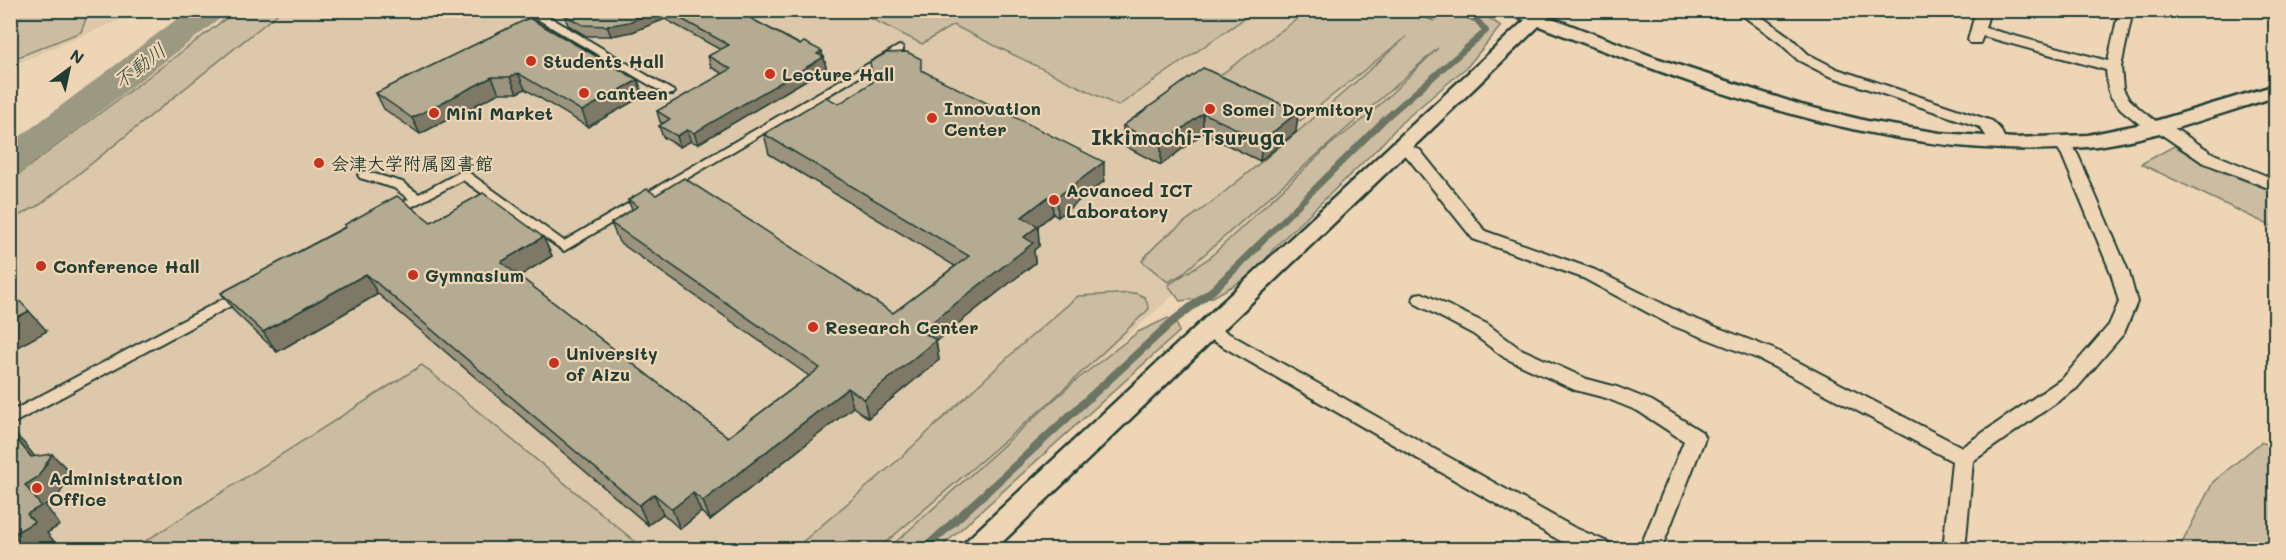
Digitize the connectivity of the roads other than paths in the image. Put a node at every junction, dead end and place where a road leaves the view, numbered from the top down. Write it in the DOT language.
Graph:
graph roads {
  1 [pos="1514,10"];
  2 [pos="1742,10"];
  3 [pos="1983,10"];
  4 [pos="2126,10"];
  5 [pos="531,11"];
  6 [pos="1538,15"];
  7 [pos="899,49"];
  8 [pos="2114,67"];
  9 [pos="2276,91"];
  10 [pos="669,93"];
  11 [pos="2157,127"];
  12 [pos="1999,142"];
  13 [pos="2062,143"];
  14 [pos="1400,147"];
  15 [pos="364,175"];
  16 [pos="2276,186"];
  17 [pos="418,199"];
  18 [pos="376,222"];
  19 [pos="252,289"];
  20 [pos="1422,299"];
  21 [pos="1210,330"];
  22 [pos="10,419"];
  23 [pos="1963,457"];
  24 [pos="1562,541"];
  25 [pos="975,549"];
  26 [pos="1602,549"];
  27 [pos="1650,549"];
  28 [pos="1954,549"];
  1 -- 6 [label="street"];
  2 -- 12 [label="street"];
  3 -- 8 [label="street"];
  4 -- 8 [label="street"];
  5 -- 10 [label="street"];
  6 -- 12 [label="street"];
  6 -- 14 [label="street"];
  7 -- 17 [label="street"];
  8 -- 11 [label="street"];
  9 -- 11 [label="street"];
  11 -- 13 [label="street"];
  11 -- 16 [label="street"];
  12 -- 13 [label="street"];
  13 -- 23 [label="street"];
  14 -- 21 [label="street"];
  14 -- 23 [label="street"];
  15 -- 17 [label="street"];
  17 -- 18 [label="street"];
  19 -- 22 [label="street"];
  20 -- 27 [label="street"];
  21 -- 24 [label="street"];
  21 -- 25 [label="street"];
  23 -- 28 [label="street"];
  24 -- 26 [label="street"];
}
